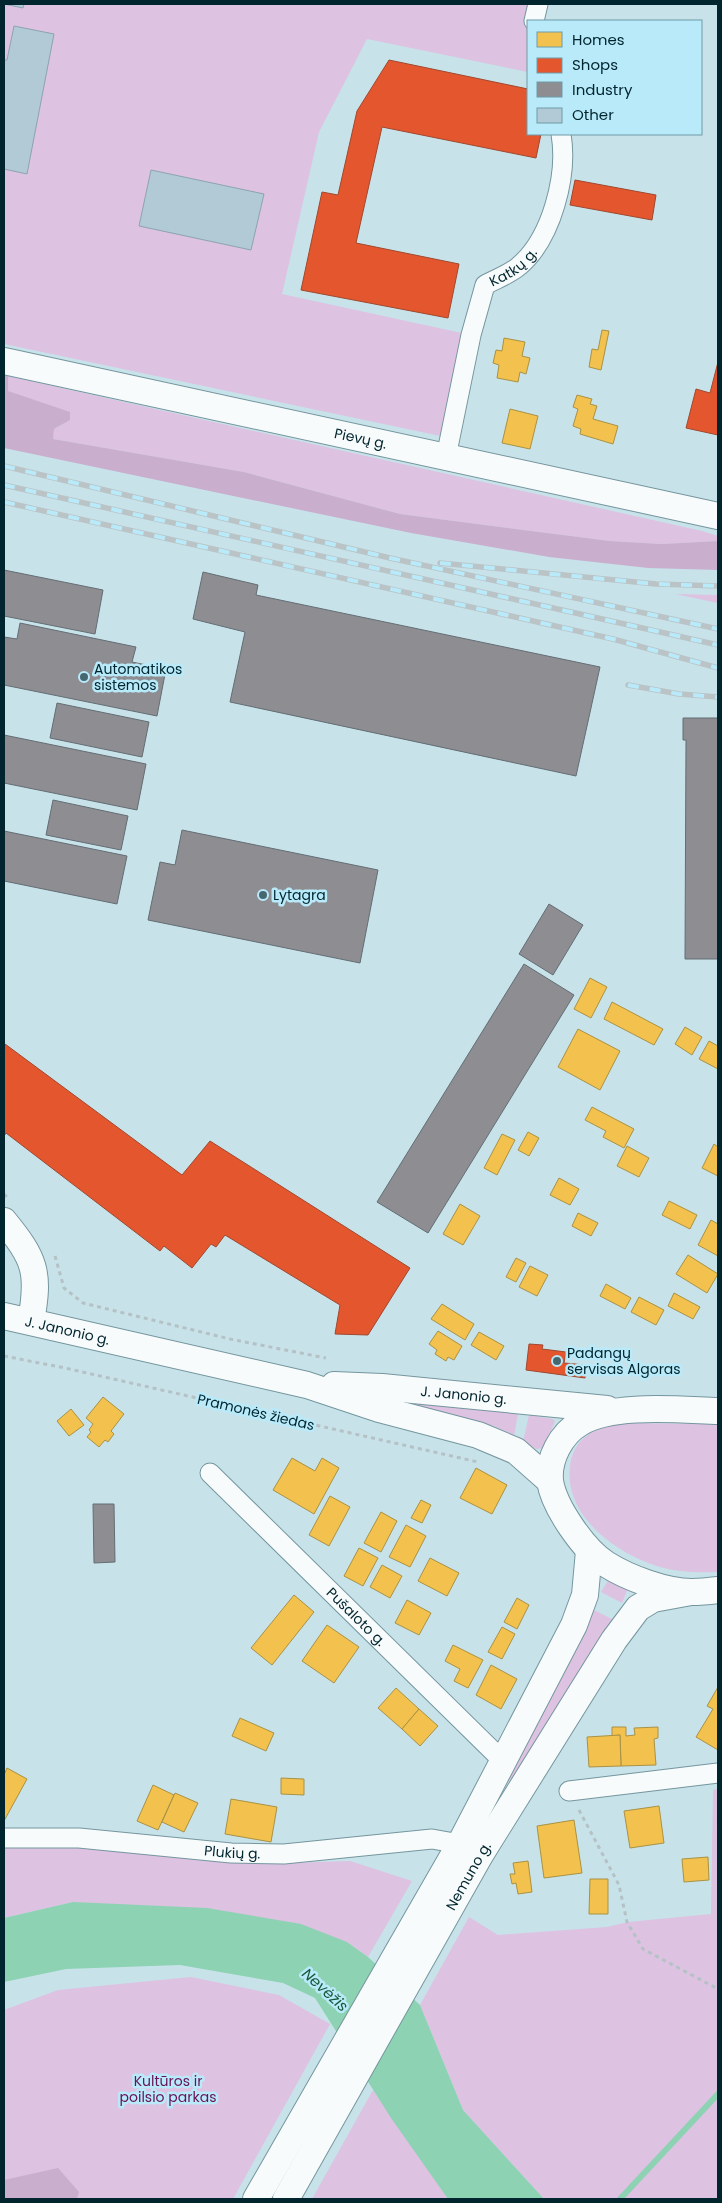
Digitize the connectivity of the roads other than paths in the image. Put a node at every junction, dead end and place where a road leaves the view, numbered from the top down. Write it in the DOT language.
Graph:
graph roads {
  1 [pos="538,4"];
  2 [pos="534,20"];
  3 [pos="561,135"];
  4 [pos="4,361"];
  5 [pos="446,457"];
  6 [pos="718,516"];
  7 [pos="10,1213"];
  8 [pos="4,1316"];
  9 [pos="31,1321"];
  10 [pos="307,1385"];
  11 [pos="620,1411"];
  12 [pos="718,1411"];
  13 [pos="210,1473"];
  14 [pos="550,1480"];
  15 [pos="589,1551"];
  16 [pos="718,1590"];
  17 [pos="690,1592"];
  18 [pos="503,1761"];
  19 [pos="718,1772"];
  20 [pos="568,1791"];
  21 [pos="4,1838"];
  22 [pos="470,1850"];
  23 [pos="256,2199"];
  24 [pos="286,2199"];
  1 -- 2 [label="street"];
  3 -- 5 [label="street, Katkų g."];
  4 -- 5 [label="main road, Pievų g."];
  5 -- 6 [label="main road, Pievų g."];
  7 -- 9 [label="main road"];
  8 -- 9 [label="main road, J. Janonio g."];
  9 -- 10 [label="main road, J. Janonio g."];
  10 -- 11 [label="main road, J. Janonio g."];
  10 -- 14 [label="main road, J. Janonio g."];
  11 -- 12 [label="main road"];
  11 -- 14 [label="main road"];
  13 -- 18 [label="street, Pušaloto g."];
  14 -- 15 [label="main road"];
  15 -- 17 [label="main road"];
  15 -- 18 [label="main road, Nemuno g."];
  16 -- 17 [label="main road"];
  17 -- 22 [label="main road, Nemuno g."];
  18 -- 22 [label="main road, Nemuno g."];
  19 -- 20 [label="street"];
  21 -- 22 [label="street, Plukių g."];
  22 -- 23 [label="main road, Nemuno g."];
  22 -- 24 [label="main road, Nemuno g."];
}
